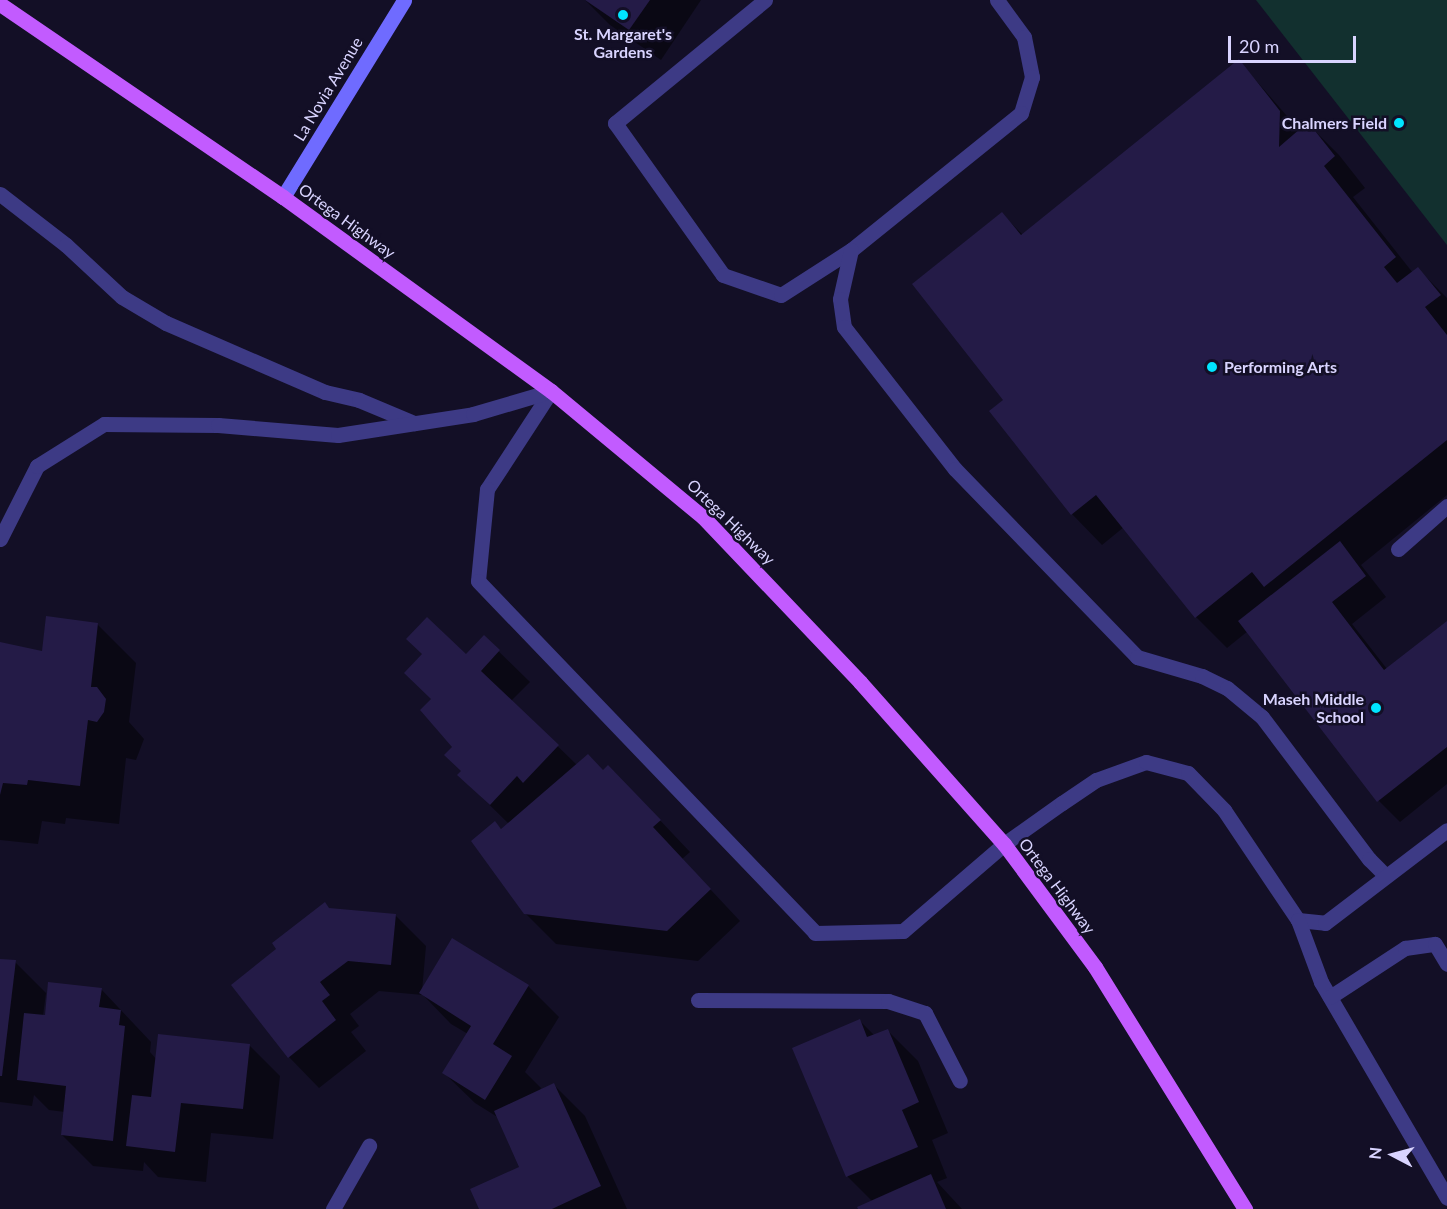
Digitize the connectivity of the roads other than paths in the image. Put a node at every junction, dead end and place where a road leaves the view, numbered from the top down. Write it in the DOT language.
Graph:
graph roads {
  1 [pos="404,0"];
  2 [pos="765,0"];
  3 [pos="997,0"];
  4 [pos="0,4"];
  5 [pos="0,194"];
  6 [pos="283,197"];
  7 [pos="851,250"];
  8 [pos="551,391"];
  9 [pos="414,423"];
  10 [pos="1447,506"];
  11 [pos="0,539"];
  12 [pos="1398,549"];
  13 [pos="1447,830"];
  14 [pos="1004,844"];
  15 [pos="1386,876"];
  16 [pos="1298,920"];
  17 [pos="1447,964"];
  18 [pos="1330,997"];
  19 [pos="698,1000"];
  20 [pos="960,1080"];
  21 [pos="369,1146"];
  22 [pos="1447,1198"];
  23 [pos="333,1209"];
  24 [pos="1245,1209"];
  1 -- 6 [label="main road, La Novia Avenue"];
  2 -- 7 [label="street"];
  3 -- 7 [label="street"];
  4 -- 6 [label="main road, Ortega Highway"];
  5 -- 9 [label="street"];
  6 -- 8 [label="main road, Ortega Highway"];
  7 -- 15 [label="street"];
  8 -- 9 [label="street"];
  8 -- 14 [label="main road, Ortega Highway"];
  8 -- 14 [label="street"];
  9 -- 11 [label="street"];
  10 -- 12 [label="street"];
  13 -- 15 [label="street"];
  14 -- 16 [label="street"];
  14 -- 24 [label="main road, Ortega Highway"];
  15 -- 16 [label="street"];
  16 -- 18 [label="street"];
  17 -- 18 [label="street"];
  18 -- 22 [label="street"];
  19 -- 20 [label="street"];
  21 -- 23 [label="street"];
}
